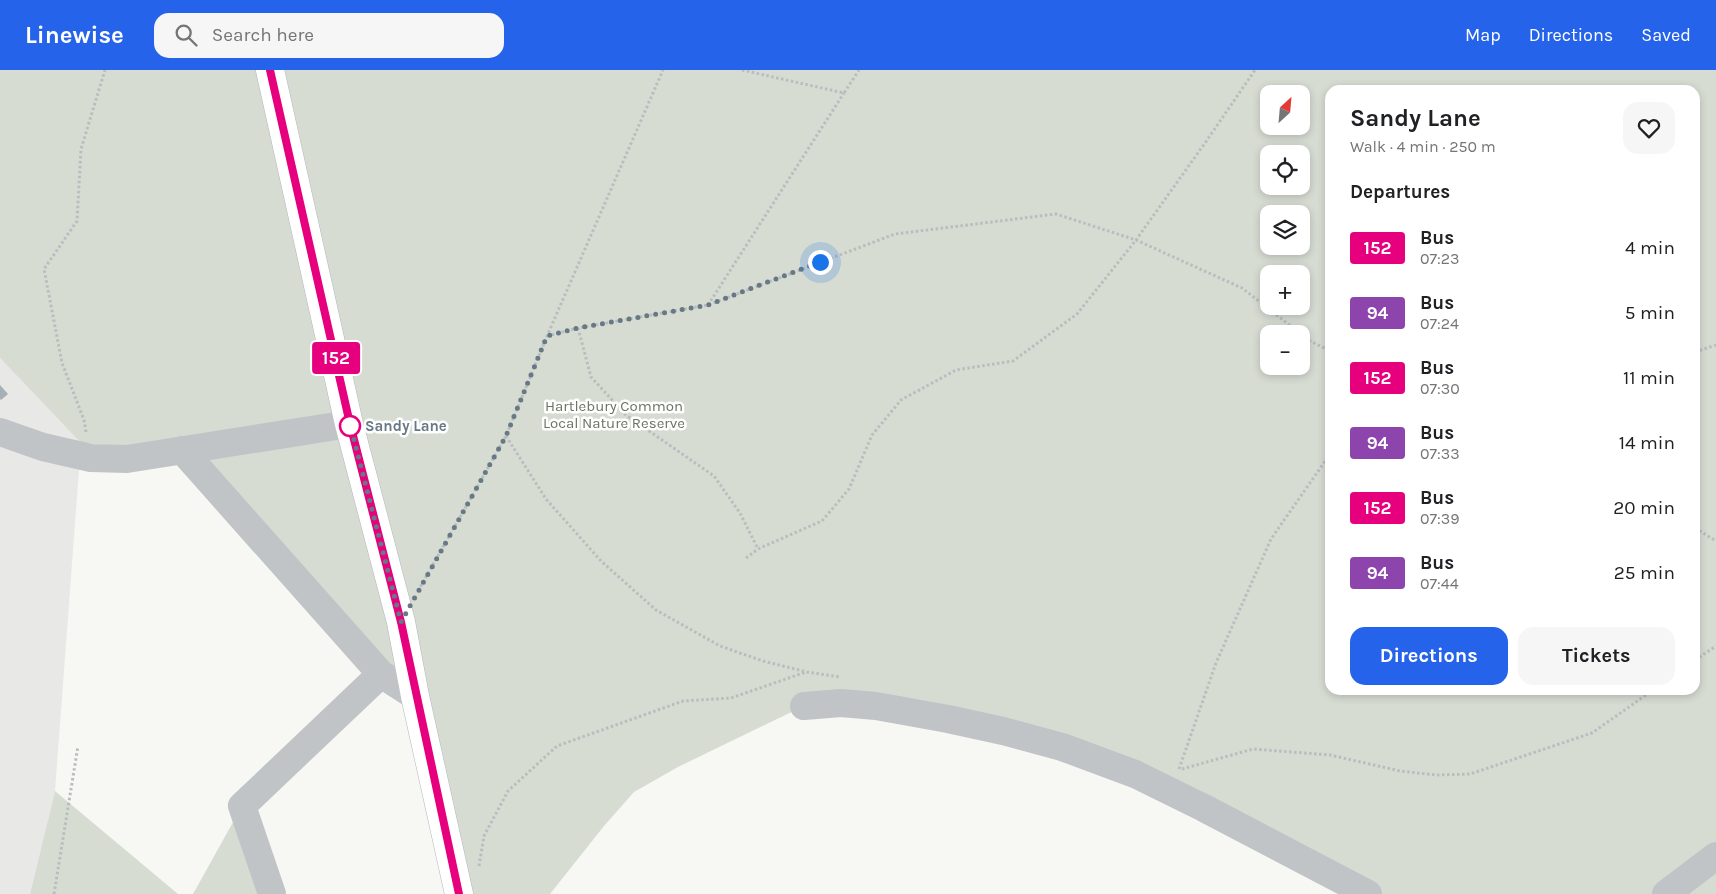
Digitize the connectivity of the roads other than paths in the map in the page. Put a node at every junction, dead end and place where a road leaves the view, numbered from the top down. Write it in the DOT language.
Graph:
graph roads {
  1 [pos="270,70"];
  2 [pos="350,424"];
  3 [pos="0,432"];
  4 [pos="182,450"];
  5 [pos="381,674"];
  6 [pos="415,696"];
  7 [pos="804,706"];
  8 [pos="1716,856"];
  9 [pos="272,894"];
  10 [pos="459,894"];
  11 [pos="1368,894"];
  12 [pos="1666,894"];
  1 -- 2 [label="main road"];
  2 -- 4 [label="street"];
  2 -- 6 [label="main road"];
  3 -- 4 [label="street"];
  4 -- 5 [label="street"];
  5 -- 6 [label="street"];
  5 -- 9 [label="street"];
  6 -- 10 [label="main road"];
  7 -- 11 [label="street"];
  8 -- 12 [label="street"];
}
